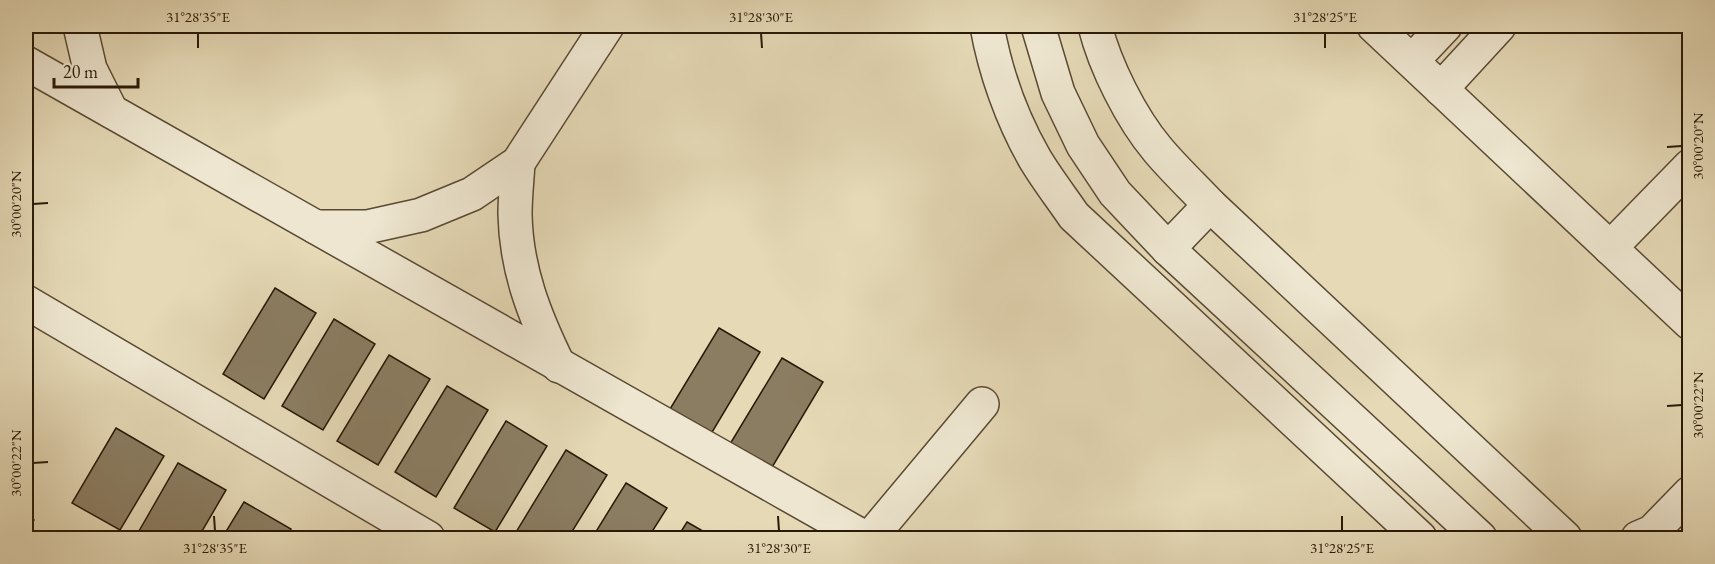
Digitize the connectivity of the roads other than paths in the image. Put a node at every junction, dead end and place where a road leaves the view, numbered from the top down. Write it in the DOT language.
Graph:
graph roads {
  1 [pos="80,26"];
  2 [pos="607,26"];
  3 [pos="1095,26"];
  4 [pos="1374,26"];
  5 [pos="1445,26"];
  6 [pos="1499,26"];
  7 [pos="1039,32"];
  8 [pos="989,36"];
  9 [pos="1412,61"];
  10 [pos="26,63"];
  11 [pos="1441,89"];
  12 [pos="111,111"];
  13 [pos="518,163"];
  14 [pos="1689,166"];
  15 [pos="1210,205"];
  16 [pos="314,227"];
  17 [pos="1610,248"];
  18 [pos="1168,249"];
  19 [pos="26,303"];
  20 [pos="1689,323"];
  21 [pos="559,366"];
  22 [pos="982,404"];
  23 [pos="1689,493"];
  24 [pos="1398,526"];
  25 [pos="428,538"];
  26 [pos="867,538"];
  27 [pos="1420,538"];
  28 [pos="1480,538"];
  29 [pos="1565,538"];
  30 [pos="1638,538"];
  1 -- 12 [label="street"];
  2 -- 13 [label="street"];
  3 -- 15 [label="street"];
  4 -- 9 [label="street"];
  5 -- 9 [label="street"];
  6 -- 11 [label="street"];
  7 -- 8 [label="street"];
  7 -- 18 [label="street"];
  8 -- 24 [label="street"];
  9 -- 11 [label="street"];
  10 -- 12 [label="street"];
  11 -- 17 [label="street"];
  12 -- 16 [label="street"];
  13 -- 16 [label="street"];
  13 -- 21 [label="street"];
  14 -- 17 [label="street"];
  15 -- 18 [label="street"];
  15 -- 29 [label="street"];
  16 -- 21 [label="street"];
  17 -- 20 [label="street"];
  18 -- 28 [label="street"];
  19 -- 25 [label="street"];
  21 -- 26 [label="street"];
  22 -- 26 [label="street"];
  23 -- 30 [label="street"];
  24 -- 27 [label="street"];
}
